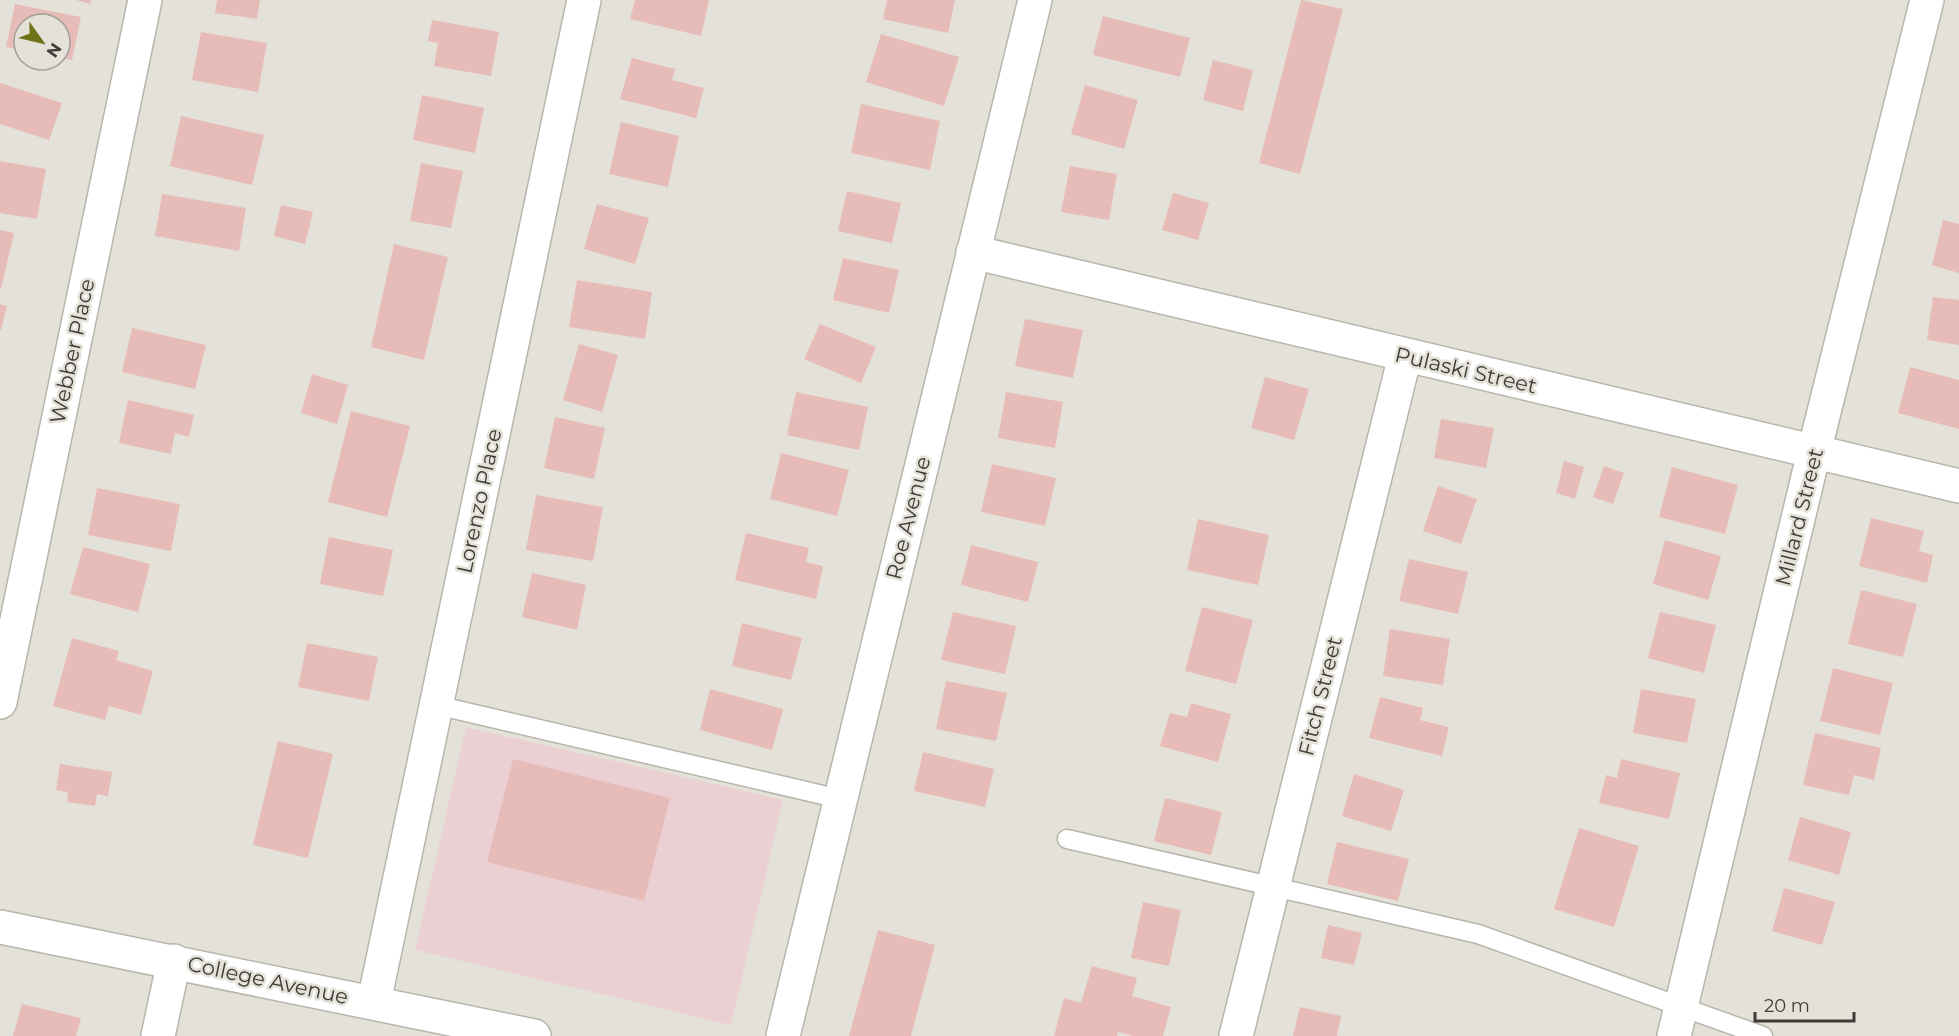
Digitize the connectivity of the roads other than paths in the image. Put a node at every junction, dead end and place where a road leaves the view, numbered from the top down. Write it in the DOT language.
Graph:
graph roads {
  1 [pos="145,0"];
  2 [pos="584,0"];
  3 [pos="1035,0"];
  4 [pos="1927,0"];
  5 [pos="973,252"];
  6 [pos="1405,356"];
  7 [pos="1814,452"];
  8 [pos="1959,486"];
  9 [pos="0,702"];
  10 [pos="436,705"];
  11 [pos="840,799"];
  12 [pos="1066,839"];
  13 [pos="1273,887"];
  14 [pos="0,927"];
  15 [pos="174,961"];
  16 [pos="374,1002"];
  17 [pos="1678,1022"];
  18 [pos="158,1036"];
  19 [pos="534,1036"];
  20 [pos="783,1036"];
  21 [pos="1236,1036"];
  22 [pos="1763,1036"];
  1 -- 9 [label="street, Webber Place"];
  2 -- 10 [label="street, Lorenzo Place"];
  3 -- 5 [label="street, Roe Avenue"];
  4 -- 7 [label="street, Millard Street"];
  5 -- 6 [label="street, Pulaski Street"];
  5 -- 11 [label="street, Roe Avenue"];
  6 -- 7 [label="street, Pulaski Street"];
  6 -- 13 [label="street, Fitch Street"];
  7 -- 8 [label="street, Pulaski Street"];
  7 -- 17 [label="street, Millard Street"];
  10 -- 11 [label="lane"];
  10 -- 16 [label="street, Lorenzo Place"];
  11 -- 20 [label="street, Roe Avenue"];
  12 -- 13 [label="lane"];
  13 -- 17 [label="lane"];
  13 -- 21 [label="street, Fitch Street"];
  14 -- 15 [label="street, College Avenue"];
  15 -- 16 [label="street, College Avenue"];
  15 -- 18 [label="street"];
  16 -- 19 [label="street, College Avenue"];
  17 -- 22 [label="lane"];
}
